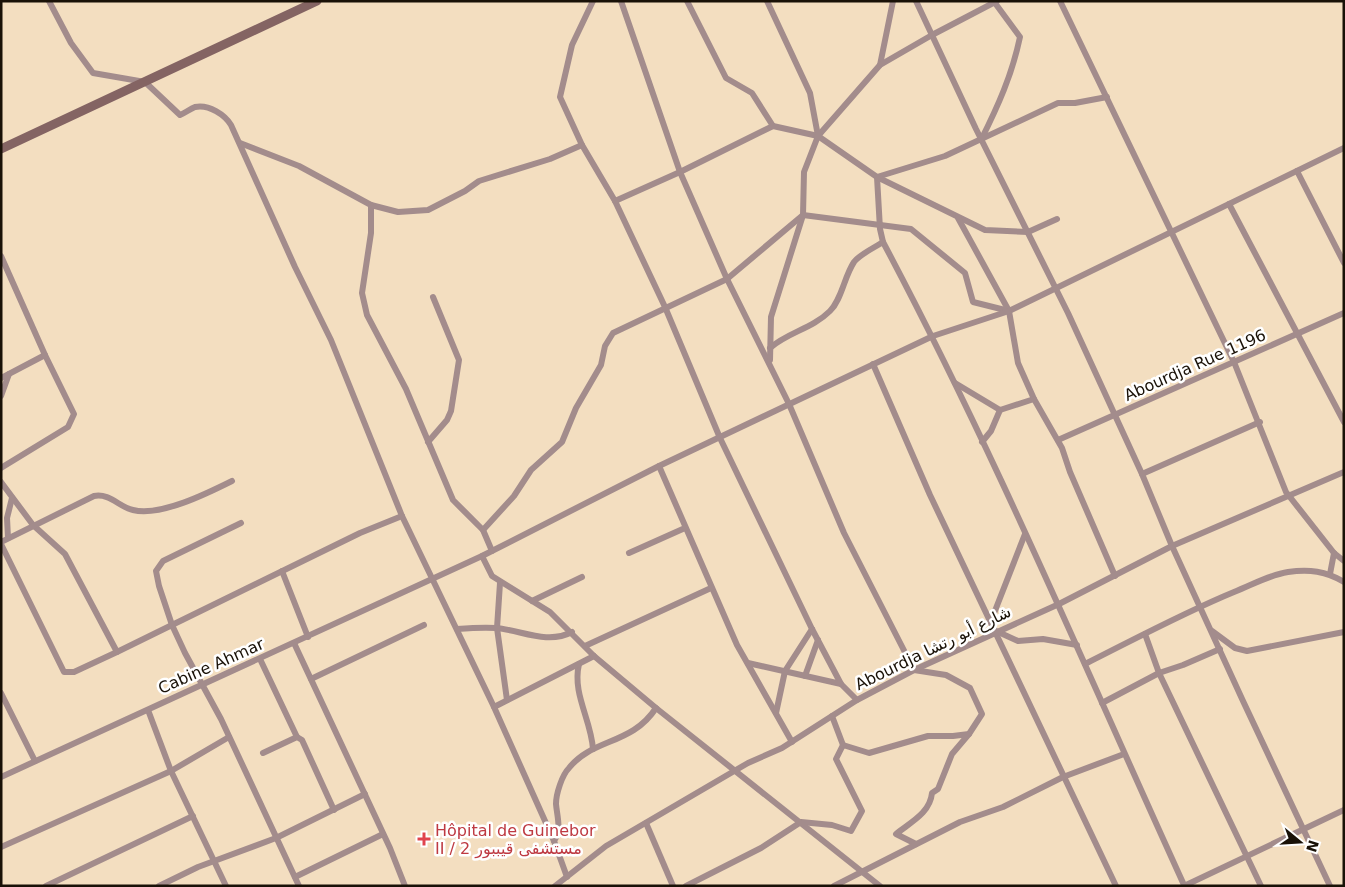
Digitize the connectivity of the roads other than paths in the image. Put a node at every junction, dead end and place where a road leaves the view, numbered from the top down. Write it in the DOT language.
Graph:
graph roads {
  1 [pos="50,1"];
  2 [pos="317,1"];
  3 [pos="593,1"];
  4 [pos="621,1"];
  5 [pos="687,1"];
  6 [pos="767,1"];
  7 [pos="893,1"];
  8 [pos="916,1"];
  9 [pos="1060,1"];
  10 [pos="996,2"];
  11 [pos="932,35"];
  12 [pos="880,65"];
  13 [pos="145,82"];
  14 [pos="1107,97"];
  15 [pos="773,126"];
  16 [pos="818,136"];
  17 [pos="981,140"];
  18 [pos="240,143"];
  19 [pos="582,145"];
  20 [pos="1344,148"];
  21 [pos="1,149"];
  22 [pos="1297,171"];
  23 [pos="680,172"];
  24 [pos="876,177"];
  25 [pos="615,201"];
  26 [pos="1229,204"];
  27 [pos="371,205"];
  28 [pos="803,215"];
  29 [pos="957,216"];
  30 [pos="1057,218"];
  31 [pos="880,225"];
  32 [pos="1028,232"];
  33 [pos="1172,233"];
  34 [pos="883,242"];
  35 [pos="1,256"];
  36 [pos="1344,263"];
  37 [pos="727,279"];
  38 [pos="1056,288"];
  39 [pos="434,297"];
  40 [pos="665,307"];
  41 [pos="1009,311"];
  42 [pos="1344,313"];
  43 [pos="1298,335"];
  44 [pos="933,336"];
  45 [pos="770,348"];
  46 [pos="45,355"];
  47 [pos="770,362"];
  48 [pos="1234,362"];
  49 [pos="873,364"];
  50 [pos="9,374"];
  51 [pos="1,378"];
  52 [pos="955,383"];
  53 [pos="1,396"];
  54 [pos="1034,400"];
  55 [pos="789,404"];
  56 [pos="1000,410"];
  57 [pos="1114,415"];
  58 [pos="1260,422"];
  59 [pos="1344,422"];
  60 [pos="720,438"];
  61 [pos="1058,440"];
  62 [pos="428,442"];
  63 [pos="982,442"];
  64 [pos="658,466"];
  65 [pos="1,468"];
  66 [pos="1344,472"];
  67 [pos="1142,474"];
  68 [pos="232,481"];
  69 [pos="1,482"];
  70 [pos="1289,497"];
  71 [pos="12,498"];
  72 [pos="402,516"];
  73 [pos="241,523"];
  74 [pos="33,525"];
  75 [pos="685,528"];
  76 [pos="483,530"];
  77 [pos="1026,534"];
  78 [pos="3,541"];
  79 [pos="1172,546"];
  80 [pos="492,551"];
  81 [pos="629,553"];
  82 [pos="1334,553"];
  83 [pos="482,556"];
  84 [pos="1344,561"];
  85 [pos="282,571"];
  86 [pos="1330,574"];
  87 [pos="1114,576"];
  88 [pos="582,577"];
  89 [pos="432,579"];
  90 [pos="1344,582"];
  91 [pos="500,583"];
  92 [pos="711,588"];
  93 [pos="532,601"];
  94 [pos="1059,604"];
  95 [pos="1201,606"];
  96 [pos="991,621"];
  97 [pos="172,625"];
  98 [pos="424,625"];
  99 [pos="497,628"];
  100 [pos="457,629"];
  101 [pos="812,629"];
  102 [pos="996,631"];
  103 [pos="1212,631"];
  104 [pos="572,632"];
  105 [pos="1344,632"];
  106 [pos="1144,634"];
  107 [pos="308,637"];
  108 [pos="818,640"];
  109 [pos="294,644"];
  110 [pos="1077,645"];
  111 [pos="586,646"];
  112 [pos="1220,649"];
  113 [pos="117,652"];
  114 [pos="594,656"];
  115 [pos="260,659"];
  116 [pos="748,663"];
  117 [pos="579,664"];
  118 [pos="1085,664"];
  119 [pos="914,670"];
  120 [pos="785,671"];
  121 [pos="1159,672"];
  122 [pos="805,676"];
  123 [pos="311,678"];
  124 [pos="202,684"];
  125 [pos="841,684"];
  126 [pos="1,693"];
  127 [pos="507,700"];
  128 [pos="856,700"];
  129 [pos="1102,703"];
  130 [pos="494,707"];
  131 [pos="656,708"];
  132 [pos="148,710"];
  133 [pos="776,712"];
  134 [pos="832,716"];
  135 [pos="969,734"];
  136 [pos="297,737"];
  137 [pos="229,738"];
  138 [pos="792,742"];
  139 [pos="843,745"];
  140 [pos="593,749"];
  141 [pos="263,753"];
  142 [pos="1124,754"];
  143 [pos="35,761"];
  144 [pos="171,771"];
  145 [pos="734,771"];
  146 [pos="1,777"];
  147 [pos="1063,777"];
  148 [pos="365,794"];
  149 [pos="334,810"];
  150 [pos="1344,810"];
  151 [pos="193,816"];
  152 [pos="801,822"];
  153 [pos="646,823"];
  154 [pos="1305,829"];
  155 [pos="383,834"];
  156 [pos="276,838"];
  157 [pos="554,841"];
  158 [pos="916,844"];
  159 [pos="1,847"];
  160 [pos="1246,856"];
  161 [pos="215,861"];
  162 [pos="862,871"];
  163 [pos="295,877"];
  164 [pos="567,877"];
  165 [pos="46,886"];
  166 [pos="159,886"];
  167 [pos="226,886"];
  168 [pos="299,886"];
  169 [pos="405,886"];
  170 [pos="555,886"];
  171 [pos="673,886"];
  172 [pos="686,886"];
  173 [pos="834,886"];
  174 [pos="880,886"];
  175 [pos="1116,886"];
  176 [pos="1184,886"];
  177 [pos="1261,886"];
  178 [pos="1330,886"];
  1 -- 13 [label="street"];
  2 -- 13 [label="street"];
  3 -- 19 [label="street"];
  4 -- 23 [label="street"];
  5 -- 15 [label="street"];
  6 -- 16 [label="street"];
  7 -- 12 [label="street"];
  8 -- 11 [label="street"];
  9 -- 14 [label="street"];
  10 -- 11 [label="street"];
  10 -- 17 [label="street"];
  11 -- 12 [label="street"];
  11 -- 17 [label="street"];
  12 -- 16 [label="street"];
  13 -- 18 [label="street"];
  13 -- 21 [label="street"];
  14 -- 17 [label="street"];
  14 -- 33 [label="street"];
  15 -- 16 [label="street"];
  15 -- 23 [label="street"];
  16 -- 24 [label="street"];
  16 -- 28 [label="street"];
  17 -- 24 [label="street"];
  17 -- 32 [label="street"];
  18 -- 27 [label="street"];
  18 -- 72 [label="street"];
  19 -- 25 [label="street"];
  19 -- 27 [label="street"];
  20 -- 22 [label="street, Cabine Ahmar"];
  22 -- 26 [label="street, Cabine Ahmar"];
  22 -- 36 [label="street"];
  23 -- 25 [label="street"];
  23 -- 37 [label="street"];
  24 -- 29 [label="street"];
  24 -- 31 [label="street"];
  25 -- 40 [label="street"];
  26 -- 33 [label="street, Cabine Ahmar"];
  26 -- 43 [label="street"];
  27 -- 62 [label="street"];
  28 -- 31 [label="street"];
  28 -- 37 [label="street"];
  28 -- 45 [label="street"];
  29 -- 32 [label="street"];
  29 -- 41 [label="street"];
  30 -- 32 [label="street"];
  31 -- 34 [label="street"];
  31 -- 41 [label="street"];
  32 -- 38 [label="street"];
  33 -- 38 [label="street, Cabine Ahmar"];
  33 -- 48 [label="street"];
  34 -- 44 [label="street"];
  34 -- 45 [label="street"];
  35 -- 46 [label="street"];
  37 -- 40 [label="street"];
  37 -- 47 [label="street"];
  38 -- 41 [label="street, Cabine Ahmar"];
  38 -- 57 [label="street"];
  39 -- 62 [label="street"];
  40 -- 60 [label="street"];
  40 -- 76 [label="street"];
  41 -- 44 [label="street, Cabine Ahmar"];
  41 -- 54 [label="street"];
  42 -- 43 [label="street, Abourdja Rue 1196"];
  43 -- 48 [label="street, Abourdja Rue 1196"];
  43 -- 59 [label="street"];
  44 -- 49 [label="street, Cabine Ahmar"];
  44 -- 52 [label="street"];
  45 -- 47 [label="street"];
  46 -- 50 [label="street"];
  46 -- 65 [label="street"];
  47 -- 55 [label="street"];
  48 -- 57 [label="street, Abourdja Rue 1196"];
  48 -- 58 [label="street"];
  49 -- 55 [label="street, Cabine Ahmar"];
  49 -- 96 [label="street"];
  50 -- 51 [label="street"];
  50 -- 53 [label="street"];
  52 -- 56 [label="street"];
  52 -- 63 [label="street"];
  54 -- 56 [label="street"];
  54 -- 61 [label="street"];
  55 -- 60 [label="street, Cabine Ahmar"];
  55 -- 119 [label="street"];
  56 -- 63 [label="street"];
  57 -- 61 [label="street, Abourdja Rue 1196"];
  57 -- 67 [label="street"];
  58 -- 67 [label="street"];
  58 -- 70 [label="street"];
  60 -- 64 [label="street, Cabine Ahmar"];
  60 -- 101 [label="street"];
  61 -- 87 [label="street"];
  62 -- 76 [label="street"];
  63 -- 77 [label="street"];
  64 -- 75 [label="street"];
  64 -- 80 [label="street, Cabine Ahmar"];
  66 -- 70 [label="street, Abourdja شارع أبو رتشا"];
  67 -- 79 [label="street"];
  68 -- 74 [label="street"];
  69 -- 71 [label="street"];
  70 -- 79 [label="street, Abourdja شارع أبو رتشا"];
  70 -- 82 [label="street"];
  71 -- 74 [label="street"];
  71 -- 78 [label="street"];
  72 -- 85 [label="street"];
  72 -- 89 [label="street"];
  73 -- 97 [label="street"];
  74 -- 78 [label="street"];
  74 -- 113 [label="street"];
  75 -- 81 [label="street"];
  75 -- 92 [label="street"];
  76 -- 80 [label="street"];
  77 -- 94 [label="street"];
  77 -- 96 [label="street"];
  78 -- 113 [label="street"];
  79 -- 87 [label="street, Abourdja شارع أبو رتشا"];
  79 -- 95 [label="street"];
  80 -- 83 [label="street, Cabine Ahmar"];
  82 -- 84 [label="street"];
  82 -- 86 [label="street"];
  83 -- 89 [label="street, Cabine Ahmar"];
  83 -- 91 [label="street"];
  85 -- 97 [label="street"];
  85 -- 107 [label="street"];
  86 -- 90 [label="street"];
  86 -- 95 [label="street"];
  87 -- 94 [label="street, Abourdja شارع أبو رتشا"];
  88 -- 93 [label="street"];
  89 -- 100 [label="street"];
  89 -- 107 [label="street, Cabine Ahmar"];
  91 -- 93 [label="street"];
  91 -- 99 [label="street"];
  92 -- 111 [label="street"];
  92 -- 116 [label="street"];
  93 -- 104 [label="street"];
  94 -- 102 [label="street, Abourdja شارع أبو رتشا"];
  94 -- 110 [label="street"];
  95 -- 103 [label="street"];
  95 -- 106 [label="street"];
  96 -- 102 [label="street"];
  97 -- 113 [label="street"];
  97 -- 124 [label="street"];
  98 -- 123 [label="street"];
  99 -- 100 [label="street"];
  99 -- 104 [label="street"];
  99 -- 127 [label="street"];
  100 -- 130 [label="street"];
  101 -- 108 [label="street"];
  101 -- 120 [label="street"];
  102 -- 110 [label="street"];
  102 -- 119 [label="street, Abourdja شارع أبو رتشا"];
  102 -- 147 [label="street"];
  103 -- 105 [label="street"];
  103 -- 112 [label="street"];
  104 -- 111 [label="street"];
  106 -- 118 [label="street"];
  106 -- 121 [label="street"];
  107 -- 109 [label="street, Cabine Ahmar"];
  108 -- 122 [label="street"];
  108 -- 125 [label="street"];
  109 -- 115 [label="street, Cabine Ahmar"];
  109 -- 123 [label="street"];
  110 -- 118 [label="street"];
  111 -- 114 [label="street"];
  112 -- 121 [label="street"];
  112 -- 154 [label="street"];
  114 -- 117 [label="street"];
  114 -- 131 [label="street"];
  115 -- 124 [label="street, Cabine Ahmar"];
  115 -- 136 [label="street"];
  116 -- 120 [label="street"];
  116 -- 133 [label="street"];
  117 -- 127 [label="street"];
  117 -- 140 [label="street"];
  118 -- 129 [label="street"];
  119 -- 128 [label="street, Abourdja شارع أبو رتشا"];
  119 -- 135 [label="street"];
  120 -- 122 [label="street"];
  120 -- 133 [label="street"];
  121 -- 129 [label="street"];
  121 -- 160 [label="street"];
  122 -- 125 [label="street"];
  123 -- 148 [label="street"];
  124 -- 132 [label="street, Cabine Ahmar"];
  124 -- 137 [label="street"];
  125 -- 128 [label="street"];
  126 -- 143 [label="street"];
  127 -- 130 [label="street"];
  128 -- 134 [label="street, Abourdja شارع أبو رتشا"];
  129 -- 142 [label="street"];
  130 -- 157 [label="street"];
  131 -- 140 [label="street"];
  131 -- 145 [label="street"];
  132 -- 143 [label="street, Cabine Ahmar"];
  132 -- 144 [label="street"];
  133 -- 138 [label="street"];
  134 -- 138 [label="street, Abourdja شارع أبو رتشا"];
  134 -- 139 [label="street"];
  135 -- 139 [label="street"];
  135 -- 158 [label="street"];
  136 -- 141 [label="street"];
  136 -- 149 [label="street"];
  137 -- 144 [label="street"];
  137 -- 156 [label="street"];
  138 -- 145 [label="street, Abourdja شارع أبو رتشا"];
  139 -- 152 [label="street"];
  140 -- 157 [label="street"];
  142 -- 147 [label="street"];
  142 -- 176 [label="street"];
  143 -- 146 [label="street, Cabine Ahmar"];
  144 -- 151 [label="street"];
  144 -- 159 [label="street"];
  145 -- 152 [label="street"];
  145 -- 153 [label="street, Abourdja شارع أبو رتشا"];
  147 -- 158 [label="street"];
  147 -- 175 [label="street"];
  148 -- 149 [label="street"];
  148 -- 155 [label="street"];
  149 -- 156 [label="street"];
  150 -- 154 [label="street"];
  151 -- 161 [label="street"];
  151 -- 165 [label="street"];
  152 -- 162 [label="street"];
  152 -- 172 [label="street"];
  153 -- 164 [label="street, Abourdja شارع أبو رتشا"];
  153 -- 171 [label="street"];
  154 -- 160 [label="street"];
  154 -- 178 [label="street"];
  155 -- 163 [label="street"];
  155 -- 169 [label="street"];
  156 -- 161 [label="street"];
  156 -- 163 [label="street"];
  157 -- 164 [label="street"];
  158 -- 162 [label="street"];
  160 -- 176 [label="street"];
  160 -- 177 [label="street"];
  161 -- 166 [label="street"];
  161 -- 167 [label="street"];
  162 -- 173 [label="street"];
  162 -- 174 [label="street"];
  163 -- 168 [label="street"];
  164 -- 170 [label="street, Abourdja شارع أبو رتشا"];
}
